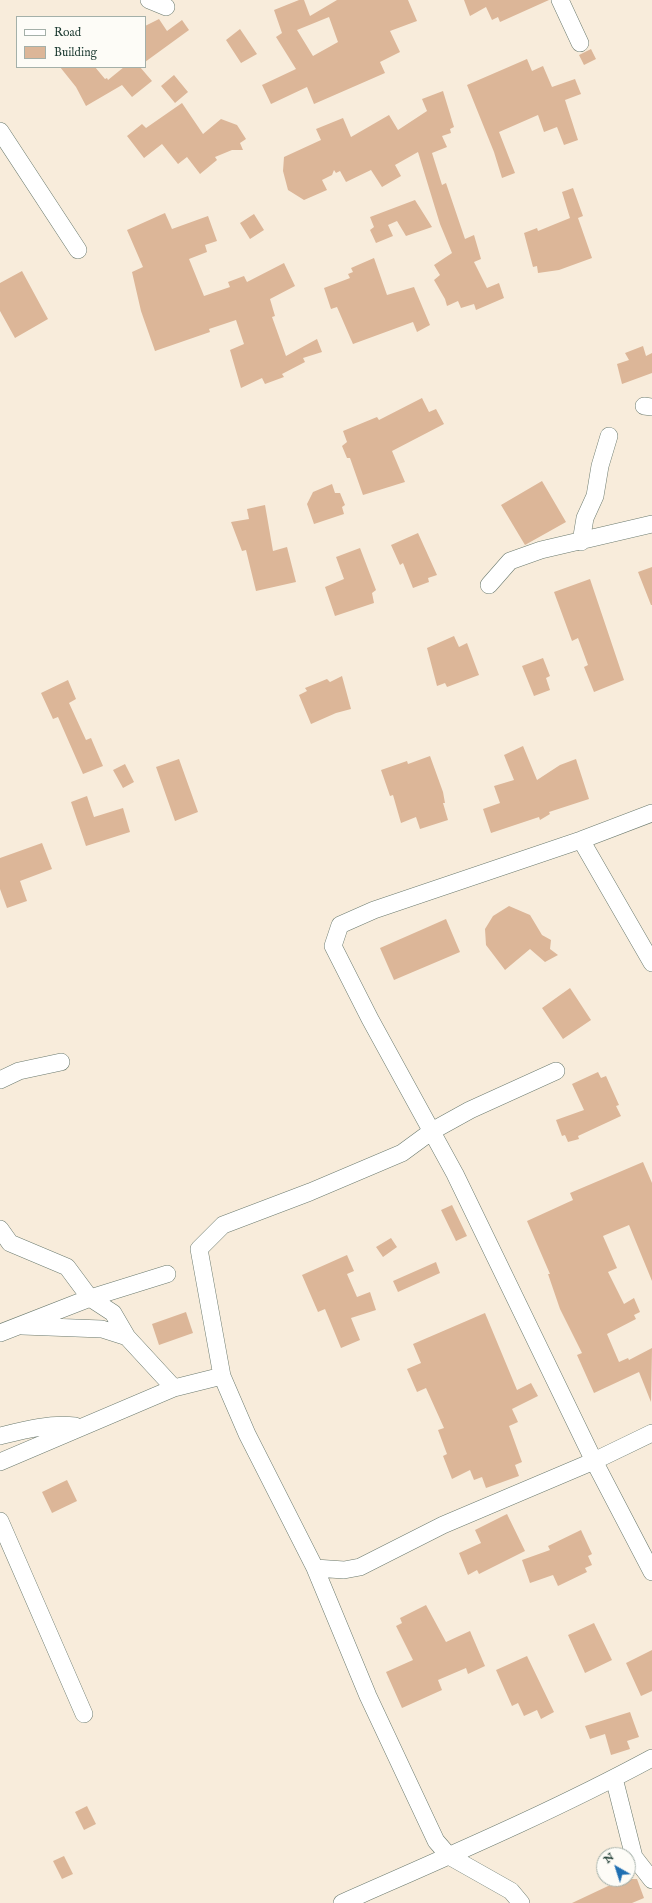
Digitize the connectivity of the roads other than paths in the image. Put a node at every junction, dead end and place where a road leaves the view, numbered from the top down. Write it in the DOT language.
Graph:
graph roads {
  1 [pos="149,0"];
  2 [pos="560,0"];
  3 [pos="166,7"];
  4 [pos="580,44"];
  5 [pos="0,131"];
  6 [pos="78,250"];
  7 [pos="609,436"];
  8 [pos="652,524"];
  9 [pos="581,542"];
  10 [pos="489,585"];
  11 [pos="652,814"];
  12 [pos="581,840"];
  13 [pos="652,963"];
  14 [pos="61,1062"];
  15 [pos="556,1071"];
  16 [pos="0,1080"];
  17 [pos="432,1131"];
  18 [pos="0,1229"];
  19 [pos="167,1274"];
  20 [pos="90,1298"];
  21 [pos="8,1324"];
  22 [pos="0,1332"];
  23 [pos="127,1337"];
  24 [pos="222,1376"];
  25 [pos="174,1388"];
  26 [pos="82,1427"];
  27 [pos="652,1433"];
  28 [pos="0,1436"];
  29 [pos="0,1462"];
  30 [pos="594,1462"];
  31 [pos="0,1521"];
  32 [pos="315,1568"];
  33 [pos="652,1572"];
  34 [pos="84,1714"];
  35 [pos="652,1758"];
  36 [pos="614,1778"];
  37 [pos="449,1856"];
  38 [pos="652,1880"];
  39 [pos="342,1903"];
  40 [pos="521,1903"];
  1 -- 3 [label="street"];
  2 -- 4 [label="street"];
  5 -- 6 [label="street"];
  7 -- 9 [label="street"];
  8 -- 9 [label="street"];
  9 -- 10 [label="street"];
  11 -- 12 [label="street"];
  12 -- 13 [label="street"];
  12 -- 17 [label="street"];
  14 -- 16 [label="street"];
  15 -- 17 [label="street"];
  17 -- 24 [label="street"];
  17 -- 30 [label="street"];
  18 -- 20 [label="street"];
  19 -- 20 [label="street"];
  20 -- 21 [label="street"];
  20 -- 23 [label="street"];
  21 -- 22 [label="street"];
  21 -- 23 [label="street"];
  23 -- 25 [label="street"];
  24 -- 25 [label="street"];
  24 -- 32 [label="street"];
  25 -- 26 [label="street"];
  26 -- 28 [label="street"];
  26 -- 29 [label="street"];
  27 -- 30 [label="street"];
  30 -- 32 [label="street"];
  30 -- 33 [label="street"];
  31 -- 34 [label="street"];
  32 -- 37 [label="street"];
  35 -- 36 [label="street"];
  36 -- 37 [label="street"];
  36 -- 38 [label="street"];
  37 -- 39 [label="street"];
  37 -- 40 [label="street"];
}
